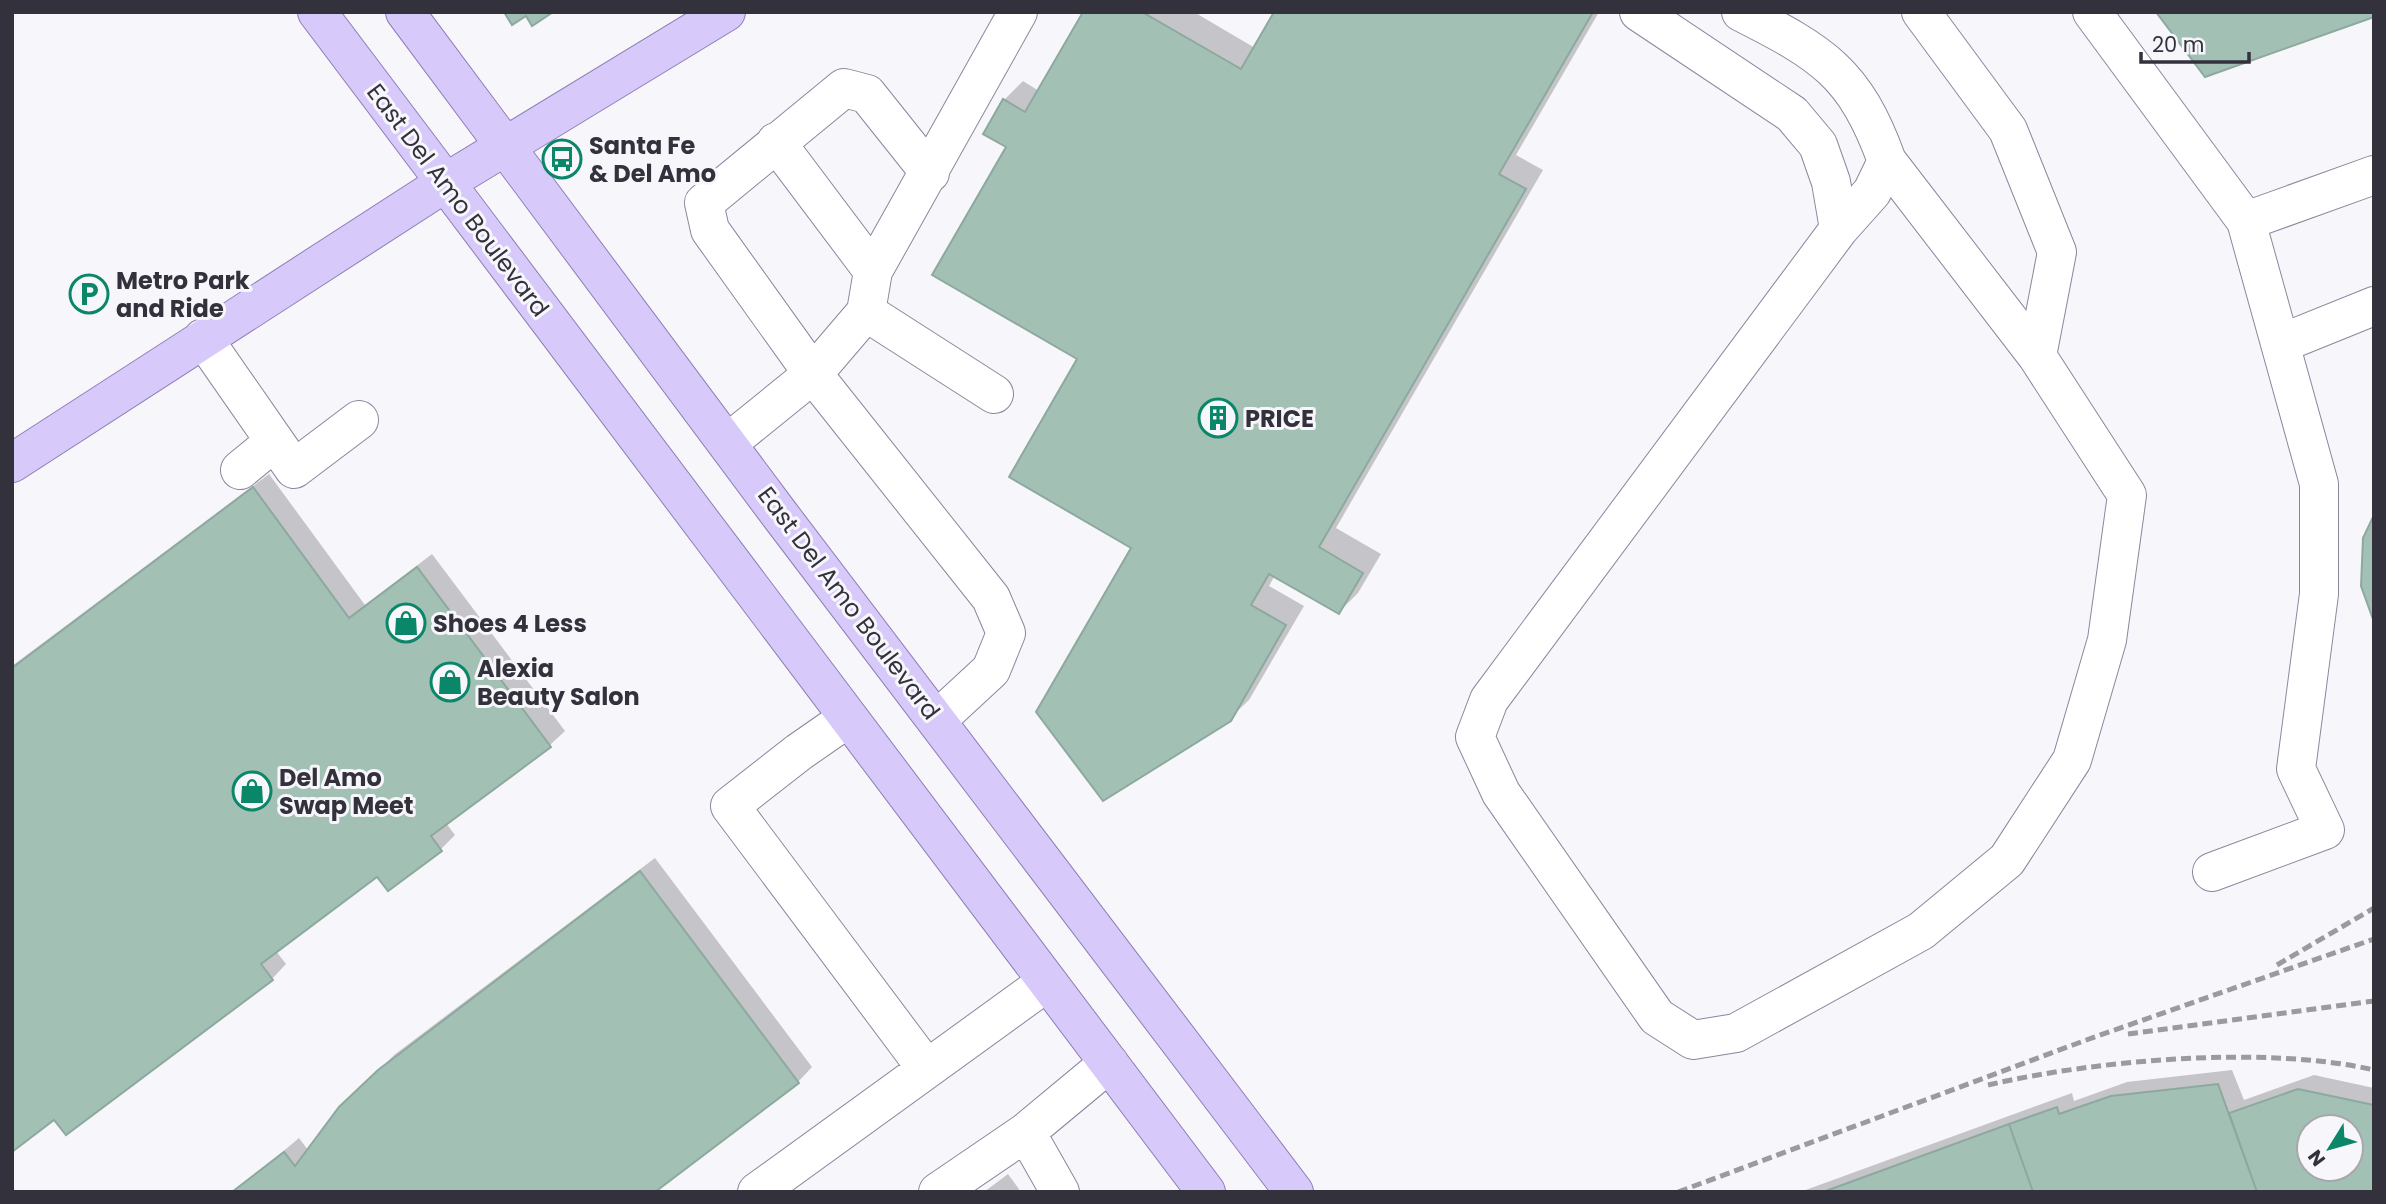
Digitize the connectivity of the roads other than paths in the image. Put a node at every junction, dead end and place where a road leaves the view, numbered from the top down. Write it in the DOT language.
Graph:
graph roads {
  1 [pos="317,12"];
  2 [pos="405,12"];
  3 [pos="1018,12"];
  4 [pos="1639,12"];
  5 [pos="1741,12"];
  6 [pos="1921,12"];
  7 [pos="2092,12"];
  8 [pos="711,16"];
  9 [pos="776,142"];
  10 [pos="505,145"];
  11 [pos="1887,161"];
  12 [pos="930,173"];
  13 [pos="2374,175"];
  14 [pos="445,183"];
  15 [pos="2246,221"];
  16 [pos="1839,229"];
  17 [pos="873,271"];
  18 [pos="2374,306"];
  19 [pos="866,312"];
  20 [pos="203,338"];
  21 [pos="2280,344"];
  22 [pos="2037,356"];
  23 [pos="813,374"];
  24 [pos="994,394"];
  25 [pos="359,419"];
  26 [pos="729,442"];
  27 [pos="273,443"];
  28 [pos="12,463"];
  29 [pos="240,470"];
  30 [pos="848,718"];
  31 [pos="938,719"];
  32 [pos="2212,872"];
  33 [pos="1047,982"];
  34 [pos="1109,1063"];
  35 [pos="926,1068"];
  36 [pos="1026,1132"];
  37 [pos="757,1192"];
  38 [pos="938,1192"];
  39 [pos="1060,1192"];
  40 [pos="1206,1192"];
  41 [pos="1294,1192"];
  1 -- 14 [label="main road, East Del Amo Boulevard"];
  2 -- 10 [label="main road, East Del Amo Boulevard"];
  3 -- 12 [label="lane"];
  4 -- 16 [label="lane"];
  5 -- 11 [label="lane"];
  6 -- 22 [label="lane"];
  7 -- 15 [label="lane"];
  8 -- 10 [label="main road"];
  9 -- 12 [label="lane"];
  9 -- 17 [label="lane"];
  9 -- 23 [label="lane"];
  10 -- 14 [label="main road"];
  10 -- 26 [label="main road, East Del Amo Boulevard"];
  11 -- 16 [label="lane"];
  11 -- 22 [label="lane"];
  12 -- 17 [label="lane"];
  13 -- 15 [label="lane"];
  14 -- 20 [label="main road"];
  14 -- 30 [label="main road, East Del Amo Boulevard"];
  15 -- 21 [label="lane"];
  16 -- 22 [label="lane"];
  17 -- 19 [label="lane"];
  18 -- 21 [label="lane"];
  19 -- 23 [label="lane"];
  19 -- 24 [label="lane"];
  20 -- 27 [label="lane"];
  20 -- 28 [label="main road"];
  21 -- 32 [label="lane"];
  23 -- 26 [label="lane"];
  23 -- 31 [label="lane"];
  25 -- 27 [label="lane"];
  26 -- 31 [label="main road, East Del Amo Boulevard"];
  27 -- 29 [label="lane"];
  30 -- 33 [label="main road, East Del Amo Boulevard"];
  30 -- 35 [label="lane"];
  31 -- 41 [label="main road, East Del Amo Boulevard"];
  33 -- 34 [label="main road, East Del Amo Boulevard"];
  33 -- 35 [label="lane"];
  34 -- 36 [label="lane"];
  34 -- 40 [label="main road, East Del Amo Boulevard"];
  35 -- 37 [label="lane"];
  36 -- 38 [label="lane"];
  36 -- 39 [label="lane"];
}
